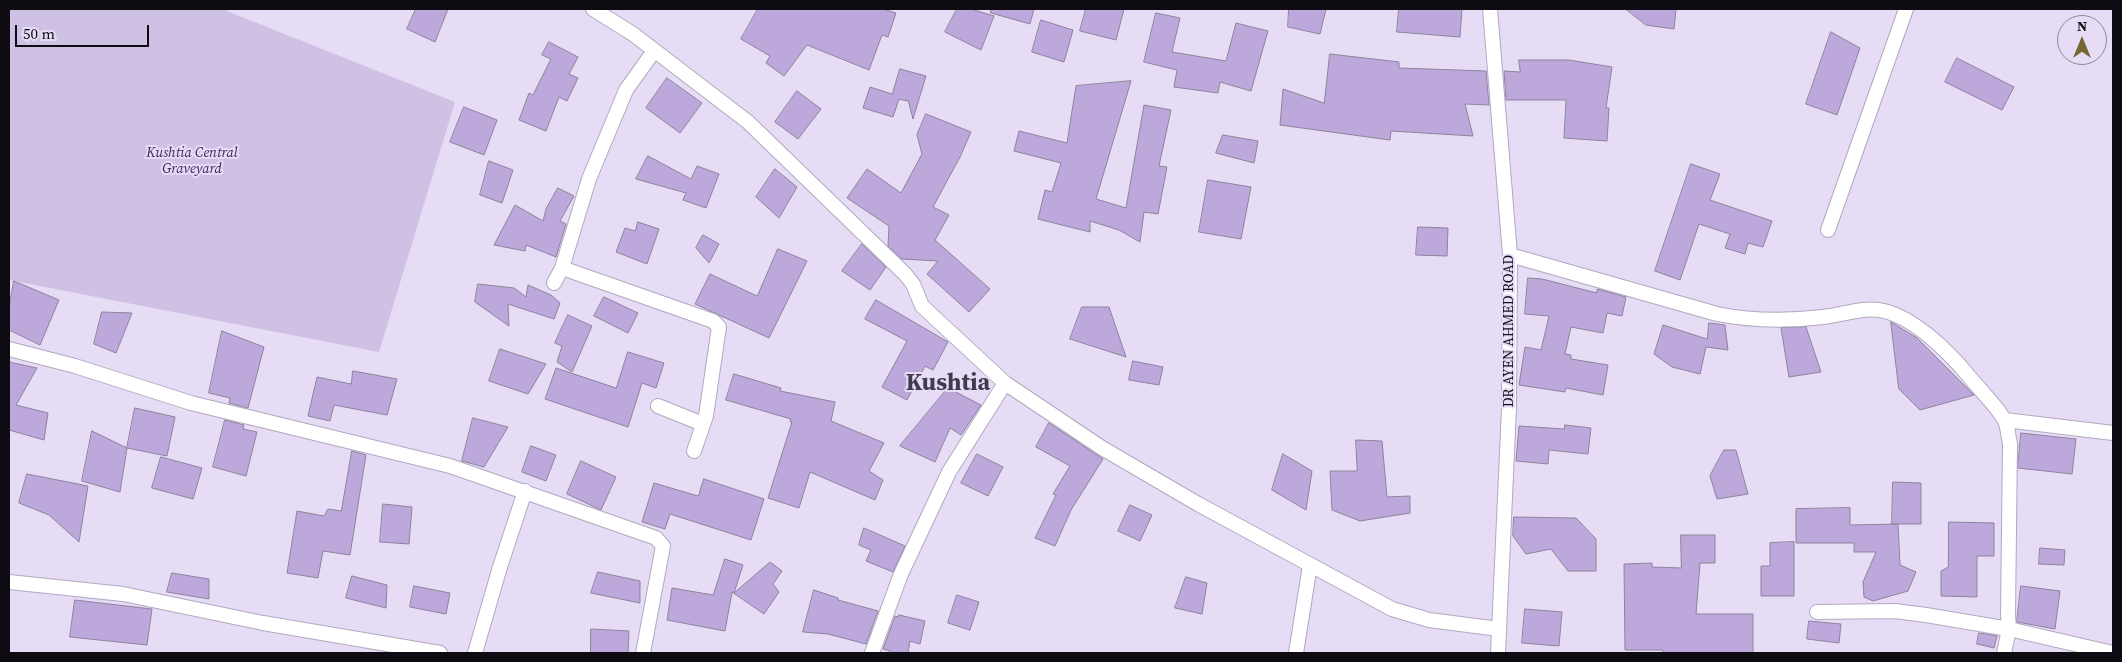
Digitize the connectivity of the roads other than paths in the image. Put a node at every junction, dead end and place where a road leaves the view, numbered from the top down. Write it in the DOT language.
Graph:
graph roads {
  1 [pos="593,9"];
  2 [pos="1490,9"];
  3 [pos="1906,9"];
  4 [pos="654,51"];
  5 [pos="1828,230"];
  6 [pos="1510,255"];
  7 [pos="562,268"];
  8 [pos="554,283"];
  9 [pos="9,349"];
  10 [pos="1005,383"];
  11 [pos="658,406"];
  12 [pos="2005,420"];
  13 [pos="703,424"];
  14 [pos="2113,433"];
  15 [pos="694,451"];
  16 [pos="525,491"];
  17 [pos="1310,565"];
  18 [pos="9,582"];
  19 [pos="1817,612"];
  20 [pos="1499,629"];
  21 [pos="2010,629"];
  22 [pos="440,653"];
  23 [pos="476,653"];
  24 [pos="643,653"];
  25 [pos="872,653"];
  26 [pos="1296,653"];
  27 [pos="1498,653"];
  28 [pos="2004,653"];
  29 [pos="2113,653"];
  1 -- 4 [label="street"];
  2 -- 6 [label="street, DR AYEN AHMED ROAD"];
  3 -- 5 [label="street"];
  4 -- 7 [label="street"];
  4 -- 10 [label="street"];
  6 -- 12 [label="street"];
  6 -- 20 [label="street, DR AYEN AHMED ROAD"];
  7 -- 8 [label="street"];
  7 -- 13 [label="street"];
  9 -- 16 [label="street"];
  10 -- 17 [label="street"];
  10 -- 25 [label="street"];
  11 -- 13 [label="street"];
  12 -- 14 [label="street"];
  12 -- 21 [label="street"];
  13 -- 15 [label="street"];
  16 -- 23 [label="street"];
  16 -- 24 [label="street"];
  17 -- 20 [label="street"];
  17 -- 26 [label="street"];
  18 -- 22 [label="street"];
  19 -- 21 [label="street"];
  20 -- 27 [label="street, DR AYEN AHMED ROAD"];
  21 -- 28 [label="street"];
  21 -- 29 [label="street"];
}
